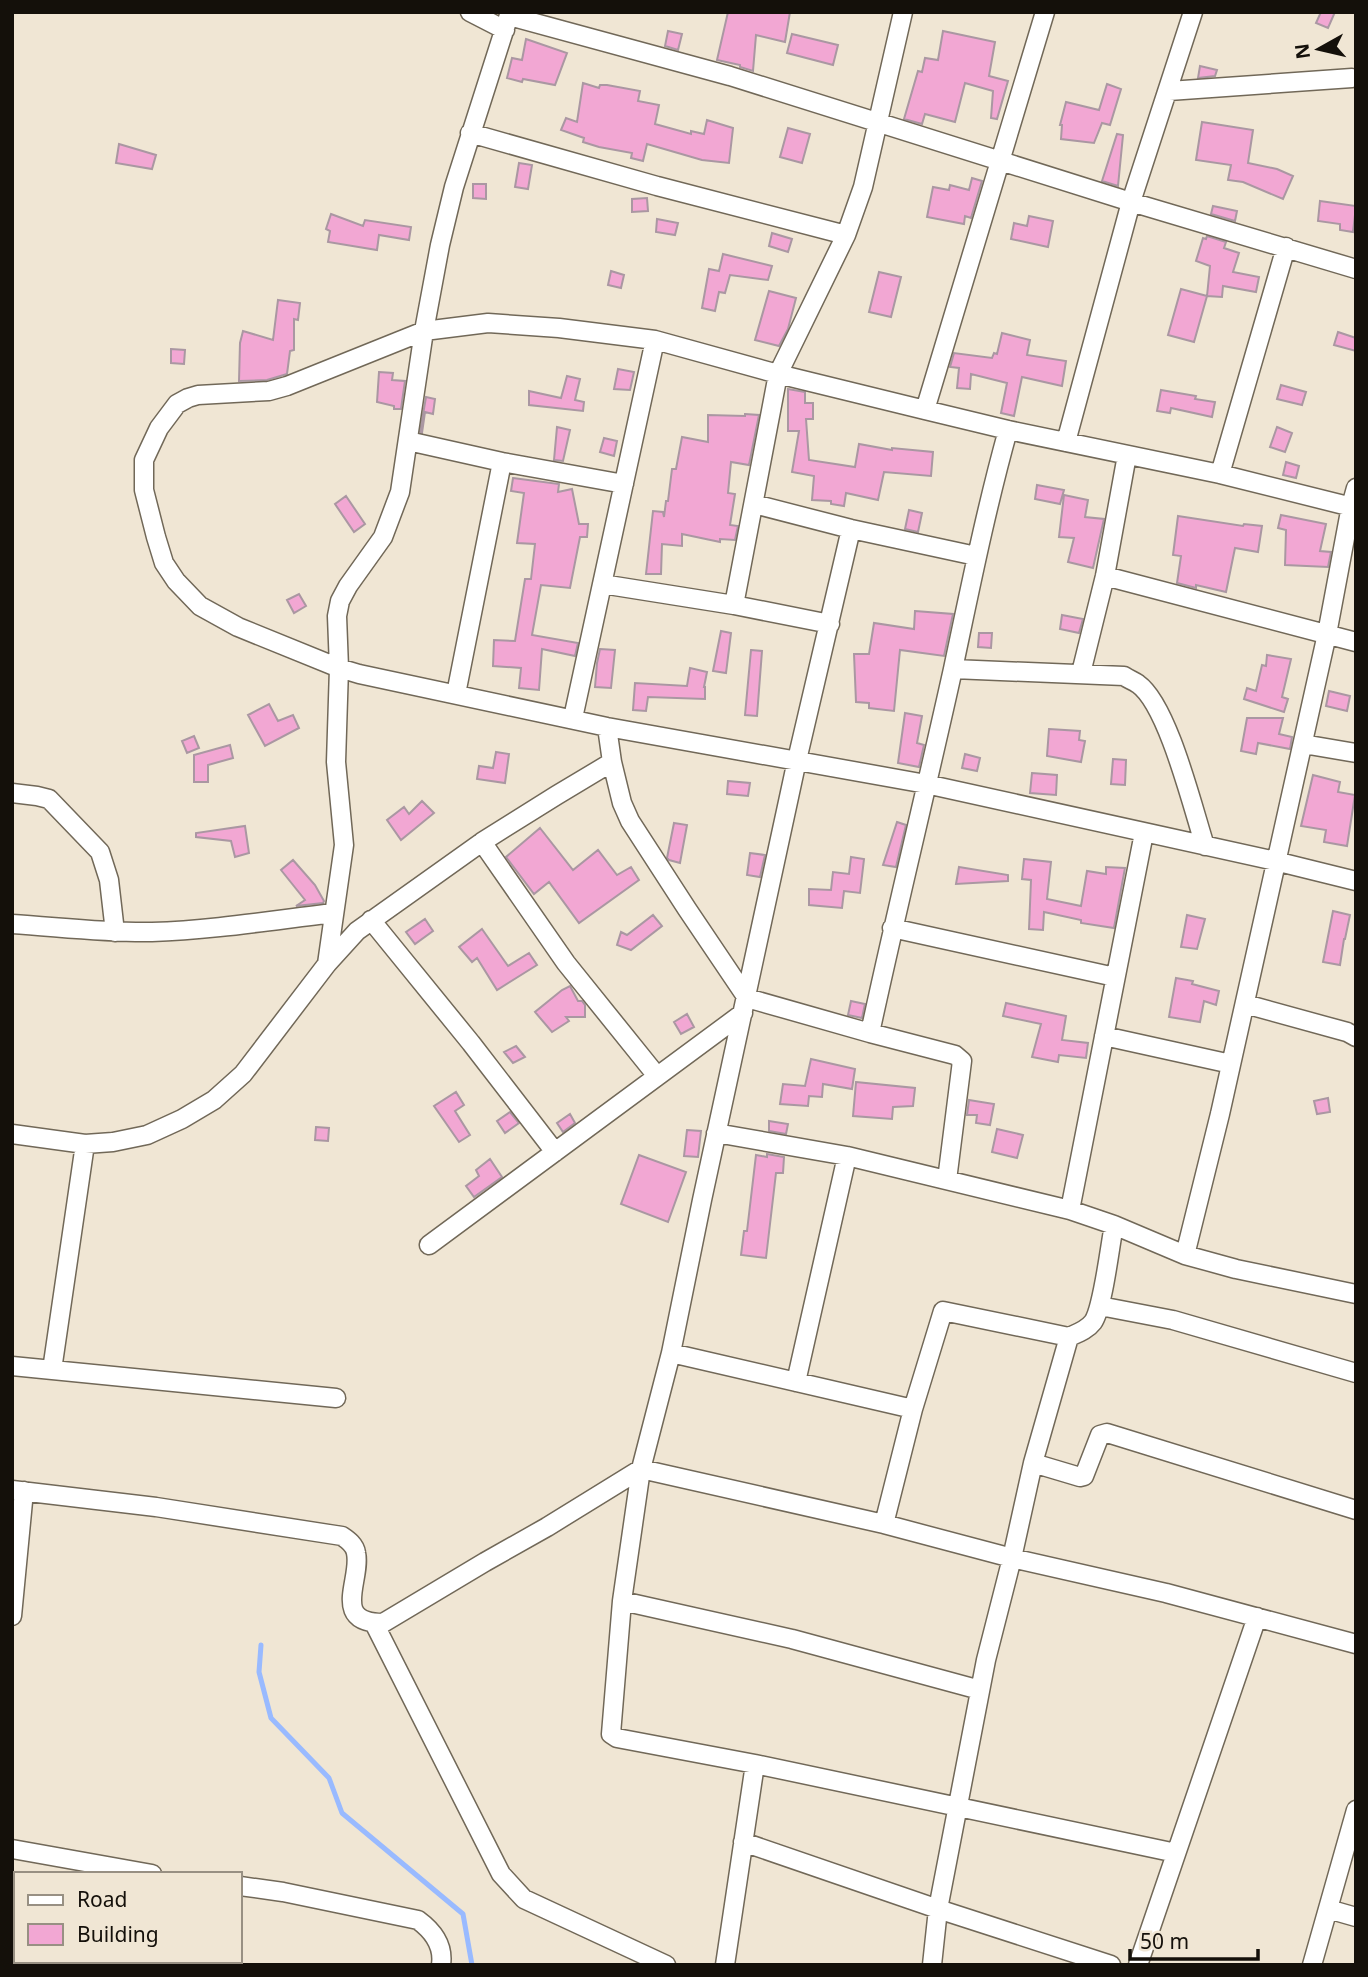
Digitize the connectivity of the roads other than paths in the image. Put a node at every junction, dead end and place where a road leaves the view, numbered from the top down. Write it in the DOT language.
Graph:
graph roads {
  1 [pos="470,12"];
  2 [pos="903,12"];
  3 [pos="1045,12"];
  4 [pos="1193,12"];
  5 [pos="508,19"];
  6 [pos="1354,75"];
  7 [pos="1169,90"];
  8 [pos="878,123"];
  9 [pos="470,133"];
  10 [pos="1000,160"];
  11 [pos="1131,202"];
  12 [pos="846,235"];
  13 [pos="1286,247"];
  14 [pos="1356,269"];
  15 [pos="424,331"];
  16 [pos="655,340"];
  17 [pos="778,374"];
  18 [pos="925,410"];
  19 [pos="1008,430"];
  20 [pos="408,441"];
  21 [pos="1066,442"];
  22 [pos="1127,455"];
  23 [pos="502,462"];
  24 [pos="1220,474"];
  25 [pos="624,484"];
  26 [pos="1356,488"];
  27 [pos="754,505"];
  28 [pos="1353,507"];
  29 [pos="851,529"];
  30 [pos="976,556"];
  31 [pos="1105,576"];
  32 [pos="602,584"];
  33 [pos="734,606"];
  34 [pos="830,624"];
  35 [pos="1327,634"];
  36 [pos="1356,642"];
  37 [pos="339,668"];
  38 [pos="953,669"];
  39 [pos="1081,673"];
  40 [pos="456,694"];
  41 [pos="573,718"];
  42 [pos="607,727"];
  43 [pos="1303,744"];
  44 [pos="1356,753"];
  45 [pos="797,760"];
  46 [pos="612,762"];
  47 [pos="926,784"];
  48 [pos="12,793"];
  49 [pos="1143,833"];
  50 [pos="482,842"];
  51 [pos="1205,846"];
  52 [pos="1275,861"];
  53 [pos="1356,881"];
  54 [pos="334,913"];
  55 [pos="371,920"];
  56 [pos="12,924"];
  57 [pos="892,928"];
  58 [pos="115,932"];
  59 [pos="327,964"];
  60 [pos="1115,977"];
  61 [pos="1245,1004"];
  62 [pos="745,1005"];
  63 [pos="870,1033"];
  64 [pos="1104,1036"];
  65 [pos="1356,1037"];
  66 [pos="1231,1064"];
  67 [pos="657,1076"];
  68 [pos="716,1133"];
  69 [pos="12,1134"];
  70 [pos="85,1144"];
  71 [pos="555,1152"];
  72 [pos="847,1156"];
  73 [pos="947,1180"];
  74 [pos="1070,1210"];
  75 [pos="1114,1225"];
  76 [pos="429,1245"];
  77 [pos="1185,1255"];
  78 [pos="1356,1294"];
  79 [pos="1100,1306"];
  80 [pos="1069,1337"];
  81 [pos="671,1353"];
  82 [pos="12,1366"];
  83 [pos="52,1370"];
  84 [pos="1356,1373"];
  85 [pos="796,1382"];
  86 [pos="336,1398"];
  87 [pos="912,1409"];
  88 [pos="1033,1463"];
  89 [pos="641,1469"];
  90 [pos="18,1490"];
  91 [pos="1356,1510"];
  92 [pos="884,1524"];
  93 [pos="1012,1558"];
  94 [pos="622,1601"];
  95 [pos="12,1616"];
  96 [pos="1256,1617"];
  97 [pos="374,1623"];
  98 [pos="1356,1644"];
  99 [pos="980,1690"];
  100 [pos="755,1764"];
  101 [pos="959,1806"];
  102 [pos="1356,1810"];
  103 [pos="743,1842"];
  104 [pos="12,1849"];
  105 [pos="1176,1853"];
  106 [pos="141,1872"];
  107 [pos="242,1886"];
  108 [pos="938,1909"];
  109 [pos="1328,1909"];
  110 [pos="1356,1917"];
  111 [pos="441,1965"];
  112 [pos="666,1965"];
  113 [pos="724,1965"];
  114 [pos="932,1965"];
  115 [pos="1111,1965"];
  116 [pos="1138,1965"];
  117 [pos="1312,1965"];
  1 -- 5 [label="street"];
  2 -- 8 [label="street"];
  3 -- 10 [label="street"];
  4 -- 7 [label="street"];
  5 -- 8 [label="street"];
  5 -- 9 [label="street"];
  6 -- 7 [label="street"];
  7 -- 11 [label="street"];
  8 -- 10 [label="street"];
  8 -- 12 [label="street"];
  9 -- 12 [label="street"];
  9 -- 15 [label="street"];
  10 -- 11 [label="street"];
  10 -- 18 [label="street"];
  11 -- 13 [label="street"];
  11 -- 21 [label="street"];
  12 -- 17 [label="street"];
  13 -- 14 [label="street"];
  13 -- 24 [label="street"];
  15 -- 16 [label="street"];
  15 -- 20 [label="street"];
  15 -- 37 [label="street"];
  16 -- 17 [label="street"];
  16 -- 25 [label="street"];
  17 -- 18 [label="street"];
  17 -- 27 [label="street"];
  18 -- 19 [label="street"];
  19 -- 21 [label="street"];
  19 -- 30 [label="street"];
  20 -- 23 [label="street"];
  20 -- 37 [label="street"];
  21 -- 22 [label="street"];
  22 -- 24 [label="street"];
  22 -- 31 [label="street"];
  23 -- 25 [label="street"];
  23 -- 40 [label="street"];
  24 -- 28 [label="street"];
  25 -- 32 [label="street"];
  26 -- 28 [label="street"];
  27 -- 29 [label="street"];
  27 -- 33 [label="street"];
  28 -- 35 [label="street"];
  29 -- 30 [label="street"];
  29 -- 34 [label="street"];
  30 -- 38 [label="street"];
  31 -- 35 [label="street"];
  31 -- 39 [label="street"];
  32 -- 33 [label="street"];
  32 -- 41 [label="street"];
  33 -- 34 [label="street"];
  34 -- 45 [label="street"];
  35 -- 36 [label="street"];
  35 -- 43 [label="street"];
  37 -- 40 [label="street"];
  37 -- 54 [label="street"];
  38 -- 39 [label="street"];
  38 -- 47 [label="street"];
  39 -- 51 [label="street"];
  40 -- 41 [label="street"];
  41 -- 42 [label="street"];
  42 -- 45 [label="street"];
  42 -- 46 [label="street"];
  43 -- 44 [label="street"];
  43 -- 52 [label="street"];
  45 -- 47 [label="street"];
  45 -- 62 [label="street"];
  46 -- 50 [label="street"];
  46 -- 62 [label="street"];
  47 -- 49 [label="street"];
  47 -- 57 [label="street"];
  48 -- 58 [label="street"];
  49 -- 51 [label="street"];
  49 -- 60 [label="street"];
  50 -- 55 [label="street"];
  50 -- 67 [label="street"];
  51 -- 52 [label="street"];
  52 -- 53 [label="street"];
  52 -- 61 [label="street"];
  54 -- 58 [label="street"];
  54 -- 59 [label="street"];
  55 -- 59 [label="street"];
  55 -- 71 [label="street"];
  56 -- 58 [label="street"];
  57 -- 60 [label="street"];
  57 -- 63 [label="street"];
  59 -- 70 [label="street"];
  60 -- 64 [label="street"];
  61 -- 65 [label="street"];
  61 -- 66 [label="street"];
  62 -- 63 [label="street"];
  62 -- 67 [label="street"];
  62 -- 68 [label="street"];
  63 -- 73 [label="street"];
  64 -- 66 [label="street"];
  64 -- 74 [label="street"];
  66 -- 77 [label="street"];
  67 -- 71 [label="street"];
  68 -- 72 [label="street"];
  68 -- 81 [label="street"];
  69 -- 70 [label="street"];
  70 -- 83 [label="street"];
  71 -- 76 [label="street"];
  72 -- 73 [label="street"];
  72 -- 85 [label="street"];
  73 -- 74 [label="street"];
  74 -- 75 [label="street"];
  75 -- 77 [label="street"];
  75 -- 79 [label="street"];
  77 -- 78 [label="street"];
  79 -- 80 [label="street"];
  79 -- 84 [label="street"];
  80 -- 87 [label="street"];
  80 -- 88 [label="street"];
  81 -- 85 [label="street"];
  81 -- 89 [label="street"];
  82 -- 83 [label="street"];
  83 -- 86 [label="street"];
  85 -- 87 [label="street"];
  87 -- 92 [label="street"];
  88 -- 91 [label="street"];
  88 -- 93 [label="street"];
  89 -- 92 [label="street"];
  89 -- 94 [label="street"];
  89 -- 97 [label="street"];
  90 -- 95 [label="street"];
  90 -- 97 [label="street"];
  92 -- 93 [label="street"];
  93 -- 96 [label="street"];
  93 -- 99 [label="street"];
  94 -- 99 [label="street"];
  94 -- 100 [label="street"];
  96 -- 98 [label="street"];
  96 -- 105 [label="street"];
  97 -- 112 [label="street"];
  99 -- 101 [label="street"];
  100 -- 101 [label="street"];
  100 -- 103 [label="street"];
  101 -- 105 [label="street"];
  101 -- 108 [label="street"];
  102 -- 109 [label="street"];
  103 -- 108 [label="street"];
  103 -- 113 [label="street"];
  104 -- 106 [label="street"];
  105 -- 116 [label="street"];
  107 -- 111 [label="street"];
  108 -- 114 [label="street"];
  108 -- 115 [label="street"];
  109 -- 110 [label="street"];
  109 -- 117 [label="street"];
}
